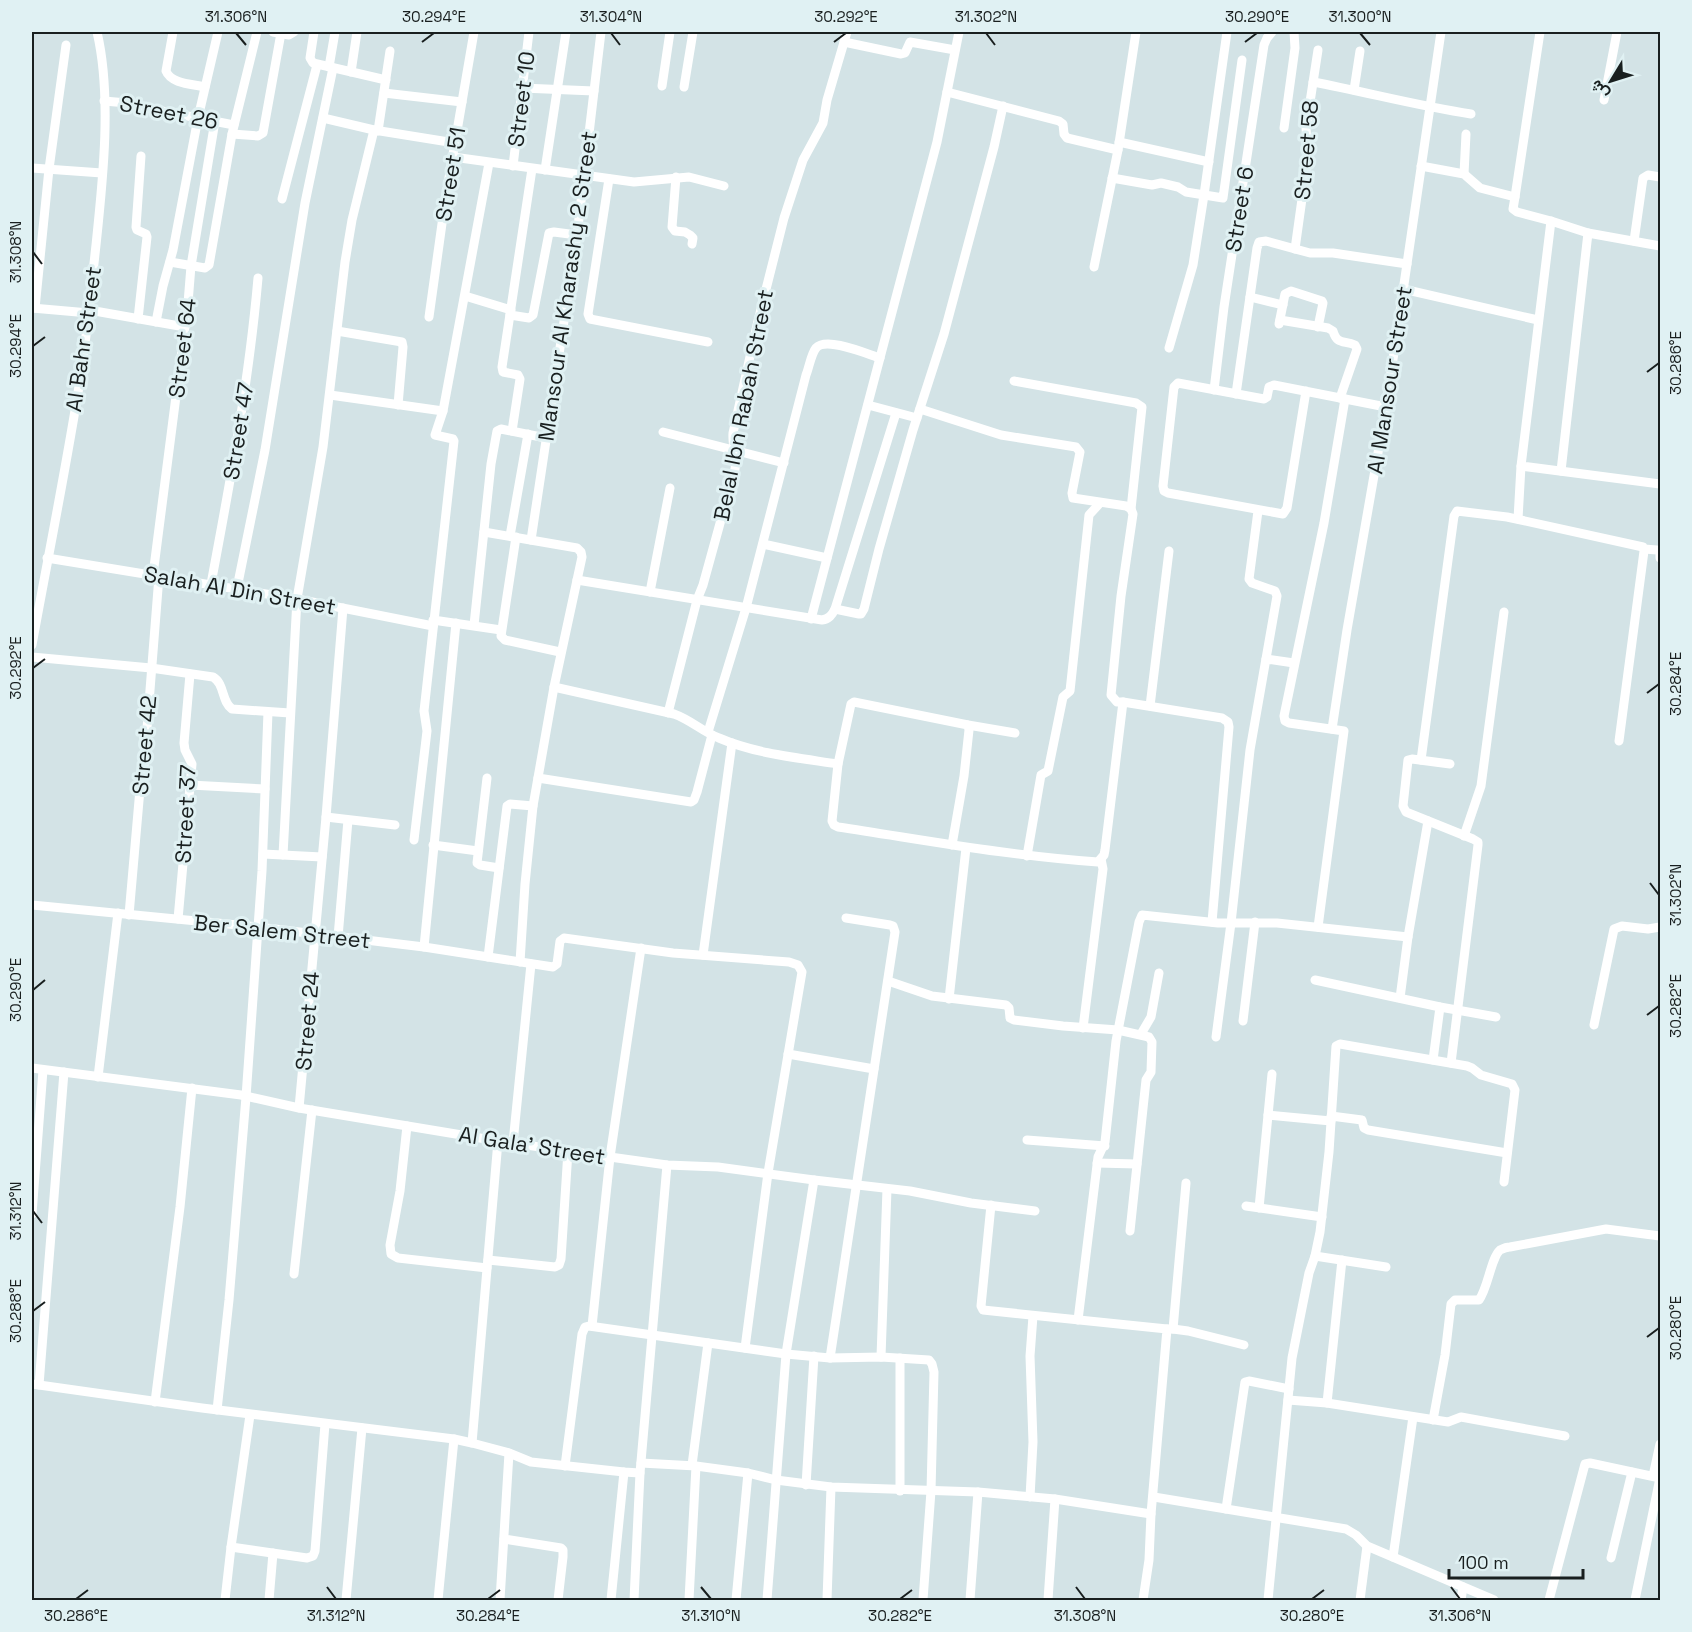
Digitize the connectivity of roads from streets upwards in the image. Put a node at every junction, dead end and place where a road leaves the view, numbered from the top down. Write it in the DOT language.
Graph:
graph roads {
  1 [pos="97,32"];
  2 [pos="173,32"];
  3 [pos="218,32"];
  4 [pos="257,32"];
  5 [pos="277,32"];
  6 [pos="294,32"];
  7 [pos="314,32"];
  8 [pos="335,32"];
  9 [pos="357,32"];
  10 [pos="474,32"];
  11 [pos="529,32"];
  12 [pos="566,32"];
  13 [pos="602,32"];
  14 [pos="670,32"];
  15 [pos="693,32"];
  16 [pos="847,32"];
  17 [pos="959,32"];
  18 [pos="1136,32"];
  19 [pos="1227,32"];
  20 [pos="1272,32"];
  21 [pos="1294,32"];
  22 [pos="1441,32"];
  23 [pos="1540,32"];
  24 [pos="1617,32"];
  25 [pos="844,42"];
  26 [pos="66,45"];
  27 [pos="955,50"];
  28 [pos="1318,50"];
  29 [pos="390,51"];
  30 [pos="1360,51"];
  31 [pos="1242,60"];
  32 [pos="314,63"];
  33 [pos="331,68"];
  34 [pos="351,72"];
  35 [pos="386,80"];
  36 [pos="1313,82"];
  37 [pos="662,86"];
  38 [pos="205,87"];
  39 [pos="684,87"];
  40 [pos="522,88"];
  41 [pos="557,89"];
  42 [pos="1354,90"];
  43 [pos="594,91"];
  44 [pos="947,92"];
  45 [pos="384,93"];
  46 [pos="1604,100"];
  47 [pos="104,101"];
  48 [pos="462,102"];
  49 [pos="1003,106"];
  50 [pos="1429,108"];
  51 [pos="1471,114"];
  52 [pos="198,118"];
  53 [pos="323,118"];
  54 [pos="215,121"];
  55 [pos="1284,128"];
  56 [pos="233,129"];
  57 [pos="376,131"];
  58 [pos="1466,134"];
  59 [pos="1231,142"];
  60 [pos="455,143"];
  61 [pos="1249,145"];
  62 [pos="1118,146"];
  63 [pos="141,156"];
  64 [pos="453,157"];
  65 [pos="489,162"];
  66 [pos="1209,162"];
  67 [pos="513,166"];
  68 [pos="1421,166"];
  69 [pos="32,168"];
  70 [pos="49,169"];
  71 [pos="532,169"];
  72 [pos="545,170"];
  73 [pos="102,173"];
  74 [pos="1464,174"];
  75 [pos="583,175"];
  76 [pos="676,177"];
  77 [pos="1660,177"];
  78 [pos="609,178"];
  79 [pos="1112,178"];
  80 [pos="724,186"];
  81 [pos="1204,195"];
  82 [pos="1515,197"];
  83 [pos="282,199"];
  84 [pos="1551,221"];
  85 [pos="1588,233"];
  86 [pos="577,235"];
  87 [pos="1634,241"];
  88 [pos="692,244"];
  89 [pos="1660,246"];
  90 [pos="1295,249"];
  91 [pos="170,262"];
  92 [pos="1407,264"];
  93 [pos="191,266"];
  94 [pos="1094,267"];
  95 [pos="258,278"];
  96 [pos="1403,289"];
  97 [pos="465,296"];
  98 [pos="1250,297"];
  99 [pos="1283,305"];
  100 [pos="33,308"];
  101 [pos="89,312"];
  102 [pos="510,312"];
  103 [pos="429,316"];
  104 [pos="138,319"];
  105 [pos="1538,320"];
  106 [pos="156,322"];
  107 [pos="185,327"];
  108 [pos="1318,327"];
  109 [pos="337,331"];
  110 [pos="708,342"];
  111 [pos="1168,348"];
  112 [pos="880,358"];
  113 [pos="1014,381"];
  114 [pos="1214,390"];
  115 [pos="1306,392"];
  116 [pos="1236,394"];
  117 [pos="330,395"];
  118 [pos="1343,399"];
  119 [pos="398,405"];
  120 [pos="868,405"];
  121 [pos="1386,407"];
  122 [pos="443,411"];
  123 [pos="896,413"];
  124 [pos="918,414"];
  125 [pos="512,431"];
  126 [pos="663,432"];
  127 [pos="528,434"];
  128 [pos="546,438"];
  129 [pos="734,449"];
  130 [pos="783,463"];
  131 [pos="1521,466"];
  132 [pos="1561,471"];
  133 [pos="1660,483"];
  134 [pos="670,488"];
  135 [pos="1100,503"];
  136 [pos="1131,509"];
  137 [pos="1258,511"];
  138 [pos="1518,519"];
  139 [pos="484,532"];
  140 [pos="513,536"];
  141 [pos="531,540"];
  142 [pos="763,544"];
  143 [pos="1644,549"];
  144 [pos="1168,551"];
  145 [pos="47,558"];
  146 [pos="827,558"];
  147 [pos="1660,558"];
  148 [pos="156,575"];
  149 [pos="577,580"];
  150 [pos="211,584"];
  151 [pos="237,588"];
  152 [pos="650,592"];
  153 [pos="297,599"];
  154 [pos="697,600"];
  155 [pos="343,608"];
  156 [pos="746,608"];
  157 [pos="835,609"];
  158 [pos="1503,612"];
  159 [pos="811,619"];
  160 [pos="433,623"];
  161 [pos="456,623"];
  162 [pos="474,626"];
  163 [pos="501,630"];
  164 [pos="32,641"];
  165 [pos="560,652"];
  166 [pos="32,657"];
  167 [pos="1266,659"];
  168 [pos="1294,663"];
  169 [pos="151,668"];
  170 [pos="189,674"];
  171 [pos="554,687"];
  172 [pos="1123,702"];
  173 [pos="1150,706"];
  174 [pos="268,712"];
  175 [pos="290,713"];
  176 [pos="668,713"];
  177 [pos="968,725"];
  178 [pos="1332,729"];
  179 [pos="710,733"];
  180 [pos="1015,733"];
  181 [pos="1619,741"];
  182 [pos="732,743"];
  183 [pos="1421,760"];
  184 [pos="838,764"];
  185 [pos="1450,764"];
  186 [pos="487,778"];
  187 [pos="538,778"];
  188 [pos="190,784"];
  189 [pos="265,789"];
  190 [pos="533,807"];
  191 [pos="326,817"];
  192 [pos="348,820"];
  193 [pos="1428,821"];
  194 [pos="395,825"];
  195 [pos="1464,836"];
  196 [pos="414,840"];
  197 [pos="433,845"];
  198 [pos="952,845"];
  199 [pos="966,848"];
  200 [pos="478,851"];
  201 [pos="263,854"];
  202 [pos="283,855"];
  203 [pos="1027,856"];
  204 [pos="322,857"];
  205 [pos="1101,859"];
  206 [pos="499,868"];
  207 [pos="32,905"];
  208 [pos="118,914"];
  209 [pos="129,915"];
  210 [pos="846,918"];
  211 [pos="178,919"];
  212 [pos="1212,922"];
  213 [pos="1255,922"];
  214 [pos="1231,923"];
  215 [pos="258,927"];
  216 [pos="1318,927"];
  217 [pos="1660,927"];
  218 [pos="315,934"];
  219 [pos="338,937"];
  220 [pos="1408,937"];
  221 [pos="424,947"];
  222 [pos="641,948"];
  223 [pos="703,955"];
  224 [pos="489,957"];
  225 [pos="520,962"];
  226 [pos="531,964"];
  227 [pos="1159,973"];
  228 [pos="1315,980"];
  229 [pos="888,981"];
  230 [pos="1400,998"];
  231 [pos="949,999"];
  232 [pos="1440,1007"];
  233 [pos="1457,1010"];
  234 [pos="1496,1017"];
  235 [pos="1243,1021"];
  236 [pos="1594,1025"];
  237 [pos="1083,1028"];
  238 [pos="1118,1030"];
  239 [pos="1141,1034"];
  240 [pos="1216,1037"];
  241 [pos="788,1054"];
  242 [pos="1433,1060"];
  243 [pos="1451,1063"];
  244 [pos="32,1068"];
  245 [pos="874,1069"];
  246 [pos="43,1070"];
  247 [pos="64,1072"];
  248 [pos="1272,1074"];
  249 [pos="98,1077"];
  250 [pos="192,1088"];
  251 [pos="246,1097"];
  252 [pos="299,1108"];
  253 [pos="312,1110"];
  254 [pos="1268,1115"];
  255 [pos="1331,1118"];
  256 [pos="407,1126"];
  257 [pos="34,1137"];
  258 [pos="1028,1140"];
  259 [pos="498,1141"];
  260 [pos="513,1143"];
  261 [pos="1105,1146"];
  262 [pos="568,1151"];
  263 [pos="1507,1153"];
  264 [pos="610,1157"];
  265 [pos="1097,1163"];
  266 [pos="1137,1164"];
  267 [pos="667,1165"];
  268 [pos="768,1173"];
  269 [pos="814,1180"];
  270 [pos="1504,1182"];
  271 [pos="1186,1183"];
  272 [pos="856,1185"];
  273 [pos="886,1189"];
  274 [pos="32,1205"];
  275 [pos="991,1205"];
  276 [pos="1246,1206"];
  277 [pos="1259,1208"];
  278 [pos="1035,1210"];
  279 [pos="32,1214"];
  280 [pos="1322,1217"];
  281 [pos="1130,1231"];
  282 [pos="1660,1236"];
  283 [pos="1315,1256"];
  284 [pos="1342,1260"];
  285 [pos="488,1264"];
  286 [pos="1386,1267"];
  287 [pos="294,1274"];
  288 [pos="1033,1316"];
  289 [pos="1078,1320"];
  290 [pos="592,1326"];
  291 [pos="1170,1329"];
  292 [pos="652,1335"];
  293 [pos="708,1343"];
  294 [pos="1244,1345"];
  295 [pos="745,1348"];
  296 [pos="786,1354"];
  297 [pos="814,1356"];
  298 [pos="830,1358"];
  299 [pos="881,1358"];
  300 [pos="900,1358"];
  301 [pos="35,1384"];
  302 [pos="1289,1389"];
  303 [pos="1288,1400"];
  304 [pos="155,1402"];
  305 [pos="1327,1403"];
  306 [pos="217,1410"];
  307 [pos="250,1415"];
  308 [pos="1413,1417"];
  309 [pos="1433,1420"];
  310 [pos="325,1424"];
  311 [pos="362,1428"];
  312 [pos="1565,1436"];
  313 [pos="454,1439"];
  314 [pos="472,1443"];
  315 [pos="1660,1444"];
  316 [pos="509,1453"];
  317 [pos="565,1466"];
  318 [pos="694,1466"];
  319 [pos="640,1468"];
  320 [pos="624,1472"];
  321 [pos="1632,1472"];
  322 [pos="748,1473"];
  323 [pos="1658,1477"];
  324 [pos="776,1480"];
  325 [pos="806,1485"];
  326 [pos="831,1487"];
  327 [pos="900,1491"];
  328 [pos="931,1491"];
  329 [pos="978,1492"];
  330 [pos="1030,1497"];
  331 [pos="1154,1497"];
  332 [pos="1055,1499"];
  333 [pos="1226,1509"];
  334 [pos="1151,1515"];
  335 [pos="1277,1518"];
  336 [pos="504,1539"];
  337 [pos="1367,1546"];
  338 [pos="231,1547"];
  339 [pos="273,1553"];
  340 [pos="1394,1557"];
  341 [pos="1611,1558"];
  342 [pos="1463,1587"];
  343 [pos="225,1600"];
  344 [pos="269,1600"];
  345 [pos="346,1600"];
  346 [pos="438,1600"];
  347 [pos="500,1600"];
  348 [pos="558,1600"];
  349 [pos="611,1600"];
  350 [pos="633,1600"];
  351 [pos="689,1600"];
  352 [pos="736,1600"];
  353 [pos="767,1600"];
  354 [pos="827,1600"];
  355 [pos="923,1600"];
  356 [pos="970,1600"];
  357 [pos="1048,1600"];
  358 [pos="1143,1600"];
  359 [pos="1268,1600"];
  360 [pos="1360,1600"];
  361 [pos="1461,1600"];
  362 [pos="1494,1600"];
  363 [pos="1548,1600"];
  364 [pos="1635,1600"];
  1 -- 47 [label="street, Al Bahr Street"];
  2 -- 38 [label="street"];
  3 -- 38 [label="street"];
  4 -- 56 [label="street"];
  5 -- 6 [label="street"];
  5 -- 56 [label="street, Street 26"];
  7 -- 32 [label="street"];
  8 -- 33 [label="street"];
  9 -- 34 [label="street"];
  10 -- 48 [label="street, Street 51"];
  11 -- 40 [label="street, Street 10"];
  12 -- 41 [label="street"];
  13 -- 43 [label="street, Mansour Al Kharashy 2 Street"];
  14 -- 37 [label="street"];
  15 -- 39 [label="street"];
  16 -- 25 [label="street, Belal Ibn Rabah Street"];
  17 -- 27 [label="street"];
  18 -- 62 [label="street"];
  19 -- 66 [label="street"];
  20 -- 61 [label="street, Street 6"];
  21 -- 55 [label="street"];
  22 -- 50 [label="street, Al Mansour Street"];
  23 -- 82 [label="street"];
  24 -- 46 [label="street"];
  25 -- 27 [label="street"];
  25 -- 129 [label="street, Belal Ibn Rabah Street"];
  26 -- 70 [label="street"];
  27 -- 44 [label="street"];
  28 -- 36 [label="street, Street 58"];
  29 -- 35 [label="street"];
  30 -- 42 [label="street"];
  31 -- 59 [label="street"];
  32 -- 33 [label="street"];
  32 -- 83 [label="street"];
  33 -- 34 [label="street"];
  33 -- 53 [label="street"];
  34 -- 35 [label="street"];
  35 -- 45 [label="street"];
  36 -- 42 [label="street"];
  36 -- 90 [label="street, Street 58"];
  38 -- 52 [label="street"];
  40 -- 41 [label="street"];
  40 -- 67 [label="street, Street 10"];
  41 -- 43 [label="street"];
  41 -- 72 [label="street"];
  42 -- 50 [label="street"];
  43 -- 75 [label="street, Mansour Al Kharashy 2 Street"];
  44 -- 49 [label="street"];
  44 -- 112 [label="street"];
  45 -- 48 [label="street"];
  45 -- 57 [label="street"];
  47 -- 52 [label="street, Street 26"];
  47 -- 73 [label="street, Al Bahr Street"];
  48 -- 60 [label="street, Street 51"];
  49 -- 62 [label="street"];
  49 -- 124 [label="street"];
  50 -- 51 [label="street"];
  50 -- 68 [label="street, Al Mansour Street"];
  52 -- 54 [label="street, Street 26"];
  52 -- 91 [label="street"];
  53 -- 57 [label="street"];
  53 -- 151 [label="street"];
  54 -- 56 [label="street, Street 26"];
  54 -- 93 [label="street, Street 64"];
  56 -- 93 [label="street"];
  57 -- 60 [label="street"];
  57 -- 109 [label="street"];
  58 -- 74 [label="street"];
  59 -- 61 [label="street"];
  59 -- 81 [label="street"];
  60 -- 64 [label="street, Street 51"];
  61 -- 114 [label="street, Street 6"];
  62 -- 66 [label="street"];
  62 -- 79 [label="street"];
  63 -- 104 [label="street"];
  64 -- 65 [label="street"];
  64 -- 103 [label="street, Street 51"];
  65 -- 67 [label="street"];
  65 -- 97 [label="street"];
  66 -- 81 [label="street"];
  67 -- 71 [label="street"];
  68 -- 74 [label="street"];
  68 -- 92 [label="street, Al Mansour Street"];
  69 -- 70 [label="street"];
  70 -- 73 [label="street"];
  70 -- 100 [label="street"];
  71 -- 72 [label="street"];
  71 -- 102 [label="street"];
  72 -- 75 [label="street"];
  73 -- 101 [label="street, Al Bahr Street"];
  74 -- 82 [label="street"];
  75 -- 78 [label="street"];
  75 -- 86 [label="street, Mansour Al Kharashy 2 Street"];
  76 -- 78 [label="street"];
  76 -- 80 [label="street"];
  76 -- 88 [label="street"];
  77 -- 87 [label="street"];
  78 -- 110 [label="street"];
  79 -- 81 [label="street"];
  79 -- 94 [label="street"];
  81 -- 111 [label="street"];
  82 -- 84 [label="street"];
  84 -- 85 [label="street"];
  84 -- 105 [label="street"];
  85 -- 87 [label="street"];
  85 -- 132 [label="street"];
  86 -- 102 [label="street"];
  86 -- 128 [label="street, Mansour Al Kharashy 2 Street"];
  87 -- 89 [label="street"];
  90 -- 92 [label="street"];
  90 -- 98 [label="street"];
  91 -- 93 [label="street"];
  91 -- 106 [label="street"];
  92 -- 96 [label="street, Al Mansour Street"];
  93 -- 107 [label="street, Street 64"];
  95 -- 150 [label="street, Street 47"];
  96 -- 105 [label="street"];
  96 -- 121 [label="street, Al Mansour Street"];
  97 -- 102 [label="street"];
  97 -- 122 [label="street"];
  98 -- 99 [label="street"];
  98 -- 116 [label="street"];
  99 -- 108 [label="street"];
  99 -- 108 [label="street"];
  100 -- 101 [label="street"];
  101 -- 104 [label="street"];
  101 -- 145 [label="street, Al Bahr Street"];
  102 -- 125 [label="street"];
  104 -- 106 [label="street"];
  105 -- 131 [label="street"];
  106 -- 107 [label="street"];
  107 -- 148 [label="street, Street 64"];
  108 -- 118 [label="street"];
  109 -- 117 [label="street"];
  109 -- 119 [label="street"];
  112 -- 120 [label="street"];
  112 -- 130 [label="street"];
  113 -- 136 [label="street"];
  114 -- 116 [label="street"];
  114 -- 137 [label="street"];
  115 -- 116 [label="street"];
  115 -- 118 [label="street"];
  115 -- 137 [label="street"];
  117 -- 119 [label="street"];
  117 -- 153 [label="street"];
  118 -- 121 [label="street"];
  118 -- 168 [label="street"];
  119 -- 122 [label="street"];
  120 -- 123 [label="street"];
  120 -- 146 [label="street"];
  121 -- 178 [label="street, Al Mansour Street"];
  122 -- 160 [label="street"];
  123 -- 124 [label="street"];
  123 -- 157 [label="street"];
  124 -- 135 [label="street"];
  124 -- 157 [label="street"];
  125 -- 127 [label="street"];
  125 -- 139 [label="street"];
  126 -- 129 [label="street"];
  127 -- 128 [label="street"];
  127 -- 140 [label="street"];
  128 -- 141 [label="street, Mansour Al Kharashy 2 Street"];
  129 -- 130 [label="street"];
  129 -- 154 [label="street, Belal Ibn Rabah Street"];
  130 -- 142 [label="street"];
  131 -- 132 [label="street"];
  131 -- 138 [label="street"];
  132 -- 133 [label="street"];
  134 -- 152 [label="street"];
  135 -- 136 [label="street"];
  135 -- 203 [label="street"];
  136 -- 172 [label="street"];
  137 -- 167 [label="street"];
  138 -- 143 [label="street"];
  138 -- 183 [label="street"];
  139 -- 140 [label="street"];
  139 -- 162 [label="street"];
  140 -- 141 [label="street"];
  140 -- 163 [label="street"];
  141 -- 149 [label="street"];
  142 -- 146 [label="street"];
  142 -- 156 [label="street"];
  143 -- 147 [label="street"];
  143 -- 181 [label="street"];
  144 -- 173 [label="street"];
  145 -- 148 [label="street, Salah Al Din Street"];
  145 -- 164 [label="street, Al Bahr Street"];
  146 -- 159 [label="street"];
  148 -- 150 [label="street, Salah Al Din Street"];
  148 -- 169 [label="street, Street 42"];
  149 -- 152 [label="street"];
  149 -- 165 [label="street"];
  150 -- 151 [label="street, Salah Al Din Street"];
  151 -- 153 [label="street, Salah Al Din Street"];
  152 -- 154 [label="street"];
  153 -- 155 [label="street, Salah Al Din Street"];
  153 -- 175 [label="street"];
  154 -- 156 [label="street"];
  154 -- 176 [label="street, Belal Ibn Rabah Street"];
  155 -- 160 [label="street, Salah Al Din Street"];
  155 -- 191 [label="street, Street 24"];
  156 -- 159 [label="street"];
  156 -- 179 [label="street"];
  157 -- 159 [label="street"];
  158 -- 195 [label="street"];
  160 -- 161 [label="street, Salah Al Din Street"];
  160 -- 196 [label="street"];
  161 -- 162 [label="street, Salah Al Din Street"];
  161 -- 197 [label="street"];
  162 -- 163 [label="street, Salah Al Din Street"];
  163 -- 165 [label="street"];
  165 -- 171 [label="street"];
  166 -- 169 [label="street"];
  167 -- 168 [label="street"];
  167 -- 214 [label="street"];
  168 -- 178 [label="street"];
  169 -- 170 [label="street"];
  169 -- 209 [label="street, Street 42"];
  170 -- 174 [label="street"];
  170 -- 188 [label="street, Street 37"];
  171 -- 176 [label="street"];
  171 -- 187 [label="street"];
  172 -- 173 [label="street"];
  172 -- 205 [label="street"];
  173 -- 212 [label="street"];
  174 -- 175 [label="street"];
  174 -- 189 [label="street"];
  175 -- 202 [label="street"];
  176 -- 179 [label="street"];
  177 -- 180 [label="street"];
  177 -- 184 [label="street"];
  177 -- 198 [label="street"];
  178 -- 216 [label="street"];
  179 -- 182 [label="street"];
  179 -- 187 [label="street"];
  182 -- 184 [label="street"];
  182 -- 223 [label="street"];
  183 -- 185 [label="street"];
  183 -- 193 [label="street"];
  184 -- 198 [label="street"];
  186 -- 200 [label="street"];
  187 -- 190 [label="street"];
  188 -- 189 [label="street"];
  188 -- 211 [label="street, Street 37"];
  189 -- 201 [label="street"];
  190 -- 206 [label="street"];
  190 -- 225 [label="street"];
  191 -- 192 [label="street"];
  191 -- 204 [label="street, Street 24"];
  192 -- 194 [label="street"];
  192 -- 219 [label="street"];
  193 -- 195 [label="street"];
  193 -- 220 [label="street"];
  195 -- 233 [label="street"];
  197 -- 200 [label="street"];
  197 -- 221 [label="street"];
  198 -- 199 [label="street"];
  199 -- 203 [label="street"];
  199 -- 231 [label="street"];
  200 -- 206 [label="street"];
  201 -- 202 [label="street"];
  201 -- 215 [label="street"];
  202 -- 204 [label="street"];
  203 -- 205 [label="street"];
  204 -- 218 [label="street, Street 24"];
  205 -- 237 [label="street"];
  206 -- 224 [label="street"];
  207 -- 208 [label="street, Ber Salem Street"];
  208 -- 209 [label="street, Ber Salem Street"];
  208 -- 249 [label="street"];
  209 -- 211 [label="street, Ber Salem Street"];
  210 -- 229 [label="street"];
  211 -- 215 [label="street, Ber Salem Street"];
  212 -- 214 [label="street"];
  212 -- 238 [label="street"];
  213 -- 214 [label="street"];
  213 -- 216 [label="street"];
  213 -- 235 [label="street"];
  214 -- 240 [label="street"];
  215 -- 218 [label="street, Ber Salem Street"];
  215 -- 251 [label="street"];
  216 -- 220 [label="street"];
  217 -- 236 [label="street"];
  218 -- 219 [label="street, Ber Salem Street"];
  218 -- 252 [label="street, Street 24"];
  219 -- 221 [label="street, Ber Salem Street"];
  220 -- 230 [label="street"];
  221 -- 224 [label="street, Ber Salem Street"];
  222 -- 223 [label="street"];
  222 -- 226 [label="street, Ber Salem Street"];
  222 -- 264 [label="street"];
  223 -- 241 [label="street"];
  224 -- 225 [label="street, Ber Salem Street"];
  225 -- 226 [label="street, Ber Salem Street"];
  226 -- 260 [label="street"];
  227 -- 239 [label="street"];
  228 -- 230 [label="street"];
  229 -- 231 [label="street"];
  229 -- 245 [label="street"];
  230 -- 232 [label="street"];
  231 -- 237 [label="street"];
  232 -- 233 [label="street"];
  232 -- 242 [label="street"];
  233 -- 234 [label="street"];
  233 -- 243 [label="street"];
  237 -- 238 [label="street"];
  238 -- 239 [label="street"];
  238 -- 261 [label="street"];
  239 -- 266 [label="street"];
  241 -- 245 [label="street"];
  241 -- 268 [label="street"];
  242 -- 243 [label="street"];
  242 -- 255 [label="street"];
  243 -- 263 [label="street"];
  244 -- 246 [label="street, Al Gala' Street"];
  245 -- 272 [label="street"];
  246 -- 247 [label="street, Al Gala' Street"];
  246 -- 257 [label="street"];
  247 -- 249 [label="street, Al Gala' Street"];
  247 -- 301 [label="street"];
  248 -- 254 [label="street"];
  249 -- 250 [label="street, Al Gala' Street"];
  250 -- 251 [label="street, Al Gala' Street"];
  250 -- 304 [label="street"];
  251 -- 252 [label="street, Al Gala' Street"];
  251 -- 306 [label="street"];
  252 -- 253 [label="street, Al Gala' Street"];
  253 -- 256 [label="street, Al Gala' Street"];
  253 -- 287 [label="street"];
  254 -- 255 [label="street"];
  254 -- 277 [label="street"];
  255 -- 263 [label="street"];
  255 -- 280 [label="street"];
  256 -- 259 [label="street, Al Gala' Street"];
  256 -- 285 [label="street"];
  257 -- 274 [label="street"];
  258 -- 261 [label="street"];
  259 -- 260 [label="street, Al Gala' Street"];
  259 -- 285 [label="street"];
  260 -- 262 [label="street, Al Gala' Street"];
  261 -- 265 [label="street"];
  262 -- 264 [label="street, Al Gala' Street"];
  262 -- 285 [label="street"];
  263 -- 270 [label="street"];
  264 -- 267 [label="street, Al Gala' Street"];
  264 -- 290 [label="street"];
  265 -- 266 [label="street"];
  265 -- 289 [label="street"];
  266 -- 281 [label="street"];
  267 -- 268 [label="street, Al Gala' Street"];
  267 -- 292 [label="street"];
  268 -- 269 [label="street, Al Gala' Street"];
  268 -- 295 [label="street"];
  269 -- 272 [label="street, Al Gala' Street"];
  269 -- 296 [label="street"];
  271 -- 291 [label="street"];
  272 -- 273 [label="street, Al Gala' Street"];
  272 -- 298 [label="street"];
  273 -- 275 [label="street, Al Gala' Street"];
  273 -- 299 [label="street"];
  274 -- 279 [label="street"];
  275 -- 278 [label="street, Al Gala' Street"];
  275 -- 288 [label="street"];
  276 -- 277 [label="street"];
  277 -- 280 [label="street"];
  280 -- 283 [label="street"];
  282 -- 309 [label="street"];
  283 -- 284 [label="street"];
  283 -- 302 [label="street"];
  284 -- 286 [label="street"];
  284 -- 305 [label="street"];
  285 -- 314 [label="street"];
  288 -- 289 [label="street"];
  288 -- 330 [label="street"];
  289 -- 291 [label="street"];
  290 -- 292 [label="street"];
  290 -- 317 [label="street"];
  291 -- 294 [label="street"];
  291 -- 331 [label="street"];
  292 -- 293 [label="street"];
  292 -- 319 [label="street"];
  293 -- 295 [label="street"];
  293 -- 318 [label="street"];
  295 -- 296 [label="street"];
  296 -- 297 [label="street"];
  296 -- 324 [label="street"];
  297 -- 298 [label="street"];
  297 -- 325 [label="street"];
  298 -- 299 [label="street"];
  299 -- 300 [label="street"];
  300 -- 327 [label="street"];
  300 -- 328 [label="street"];
  301 -- 304 [label="street"];
  302 -- 303 [label="street"];
  302 -- 333 [label="street"];
  303 -- 305 [label="street"];
  303 -- 335 [label="street"];
  304 -- 306 [label="street"];
  305 -- 308 [label="street"];
  306 -- 307 [label="street"];
  307 -- 310 [label="street"];
  307 -- 338 [label="street"];
  308 -- 309 [label="street"];
  308 -- 340 [label="street"];
  309 -- 312 [label="street"];
  310 -- 311 [label="street"];
  310 -- 339 [label="street"];
  311 -- 313 [label="street"];
  311 -- 345 [label="street"];
  313 -- 314 [label="street"];
  313 -- 346 [label="street"];
  314 -- 316 [label="street"];
  315 -- 323 [label="street"];
  316 -- 317 [label="street"];
  316 -- 336 [label="street"];
  317 -- 320 [label="street"];
  318 -- 319 [label="street"];
  318 -- 322 [label="street"];
  318 -- 351 [label="street"];
  319 -- 320 [label="street"];
  319 -- 350 [label="street"];
  320 -- 349 [label="street"];
  321 -- 323 [label="street"];
  321 -- 341 [label="street"];
  321 -- 363 [label="street"];
  322 -- 324 [label="street"];
  322 -- 352 [label="street"];
  323 -- 364 [label="street"];
  324 -- 325 [label="street"];
  324 -- 353 [label="street"];
  325 -- 326 [label="street"];
  326 -- 327 [label="street"];
  326 -- 354 [label="street"];
  327 -- 328 [label="street"];
  328 -- 329 [label="street"];
  328 -- 355 [label="street"];
  329 -- 330 [label="street"];
  329 -- 356 [label="street"];
  330 -- 332 [label="street"];
  331 -- 333 [label="street"];
  331 -- 334 [label="street"];
  332 -- 334 [label="street"];
  332 -- 357 [label="street"];
  333 -- 335 [label="street"];
  334 -- 358 [label="street"];
  335 -- 337 [label="street"];
  335 -- 359 [label="street"];
  336 -- 347 [label="street"];
  336 -- 348 [label="street"];
  337 -- 340 [label="street"];
  337 -- 360 [label="street"];
  338 -- 339 [label="street"];
  338 -- 343 [label="street"];
  339 -- 344 [label="street"];
  340 -- 342 [label="street"];
  342 -- 361 [label="street"];
  342 -- 362 [label="street"];
}
